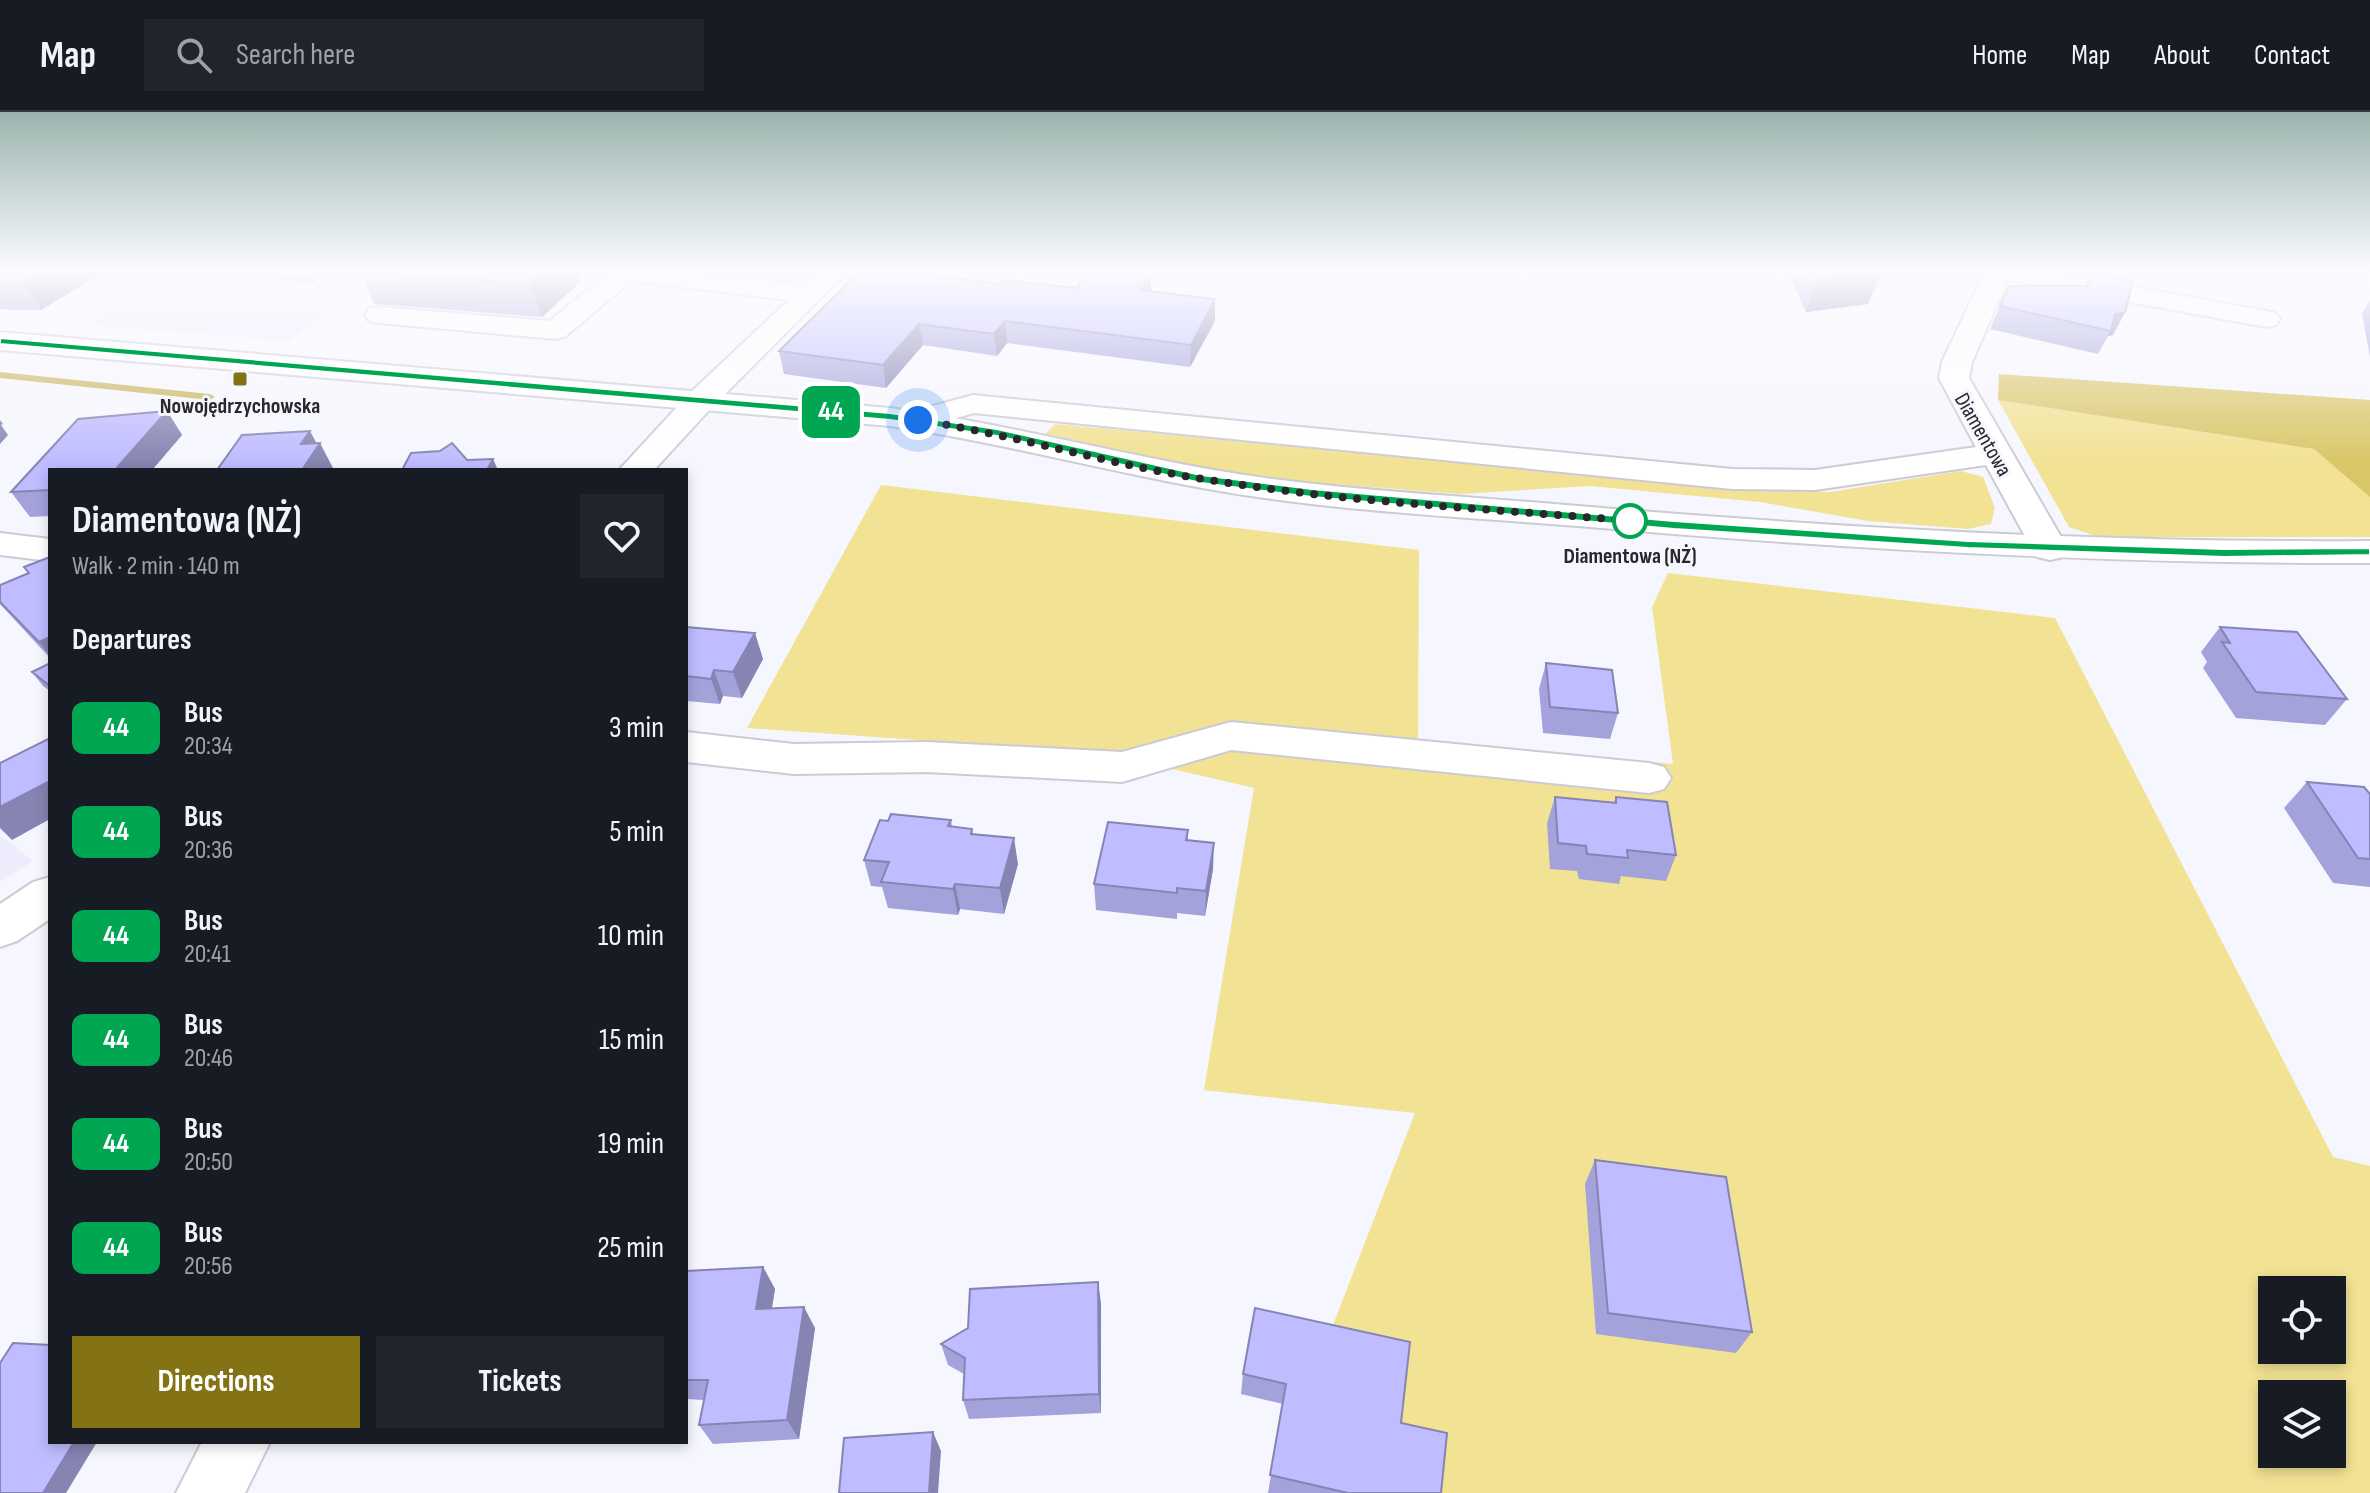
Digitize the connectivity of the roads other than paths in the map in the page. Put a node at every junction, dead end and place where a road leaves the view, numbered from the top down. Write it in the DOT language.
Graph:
graph roads {
  1 [pos="769,335"];
  2 [pos="1969,335"];
  3 [pos="0,341"];
  4 [pos="701,400"];
  5 [pos="918,420"];
  6 [pos="1995,454"];
  7 [pos="638,468"];
  8 [pos="0,544"];
  9 [pos="2050,549"];
  10 [pos="48,550"];
  11 [pos="2370,552"];
  12 [pos="688,747"];
  13 [pos="1649,778"];
  14 [pos="48,896"];
  15 [pos="0,928"];
  16 [pos="237,1444"];
  17 [pos="209,1493"];
  1 -- 4 [label="street"];
  2 -- 6 [label="street, Diamentowa"];
  3 -- 4 [label="street"];
  4 -- 5 [label="street"];
  4 -- 7 [label="street"];
  5 -- 6 [label="street"];
  5 -- 9 [label="street"];
  6 -- 9 [label="street, Diamentowa"];
  8 -- 10 [label="street"];
  9 -- 11 [label="street"];
  12 -- 13 [label="street"];
  14 -- 15 [label="street"];
  16 -- 17 [label="street"];
}
